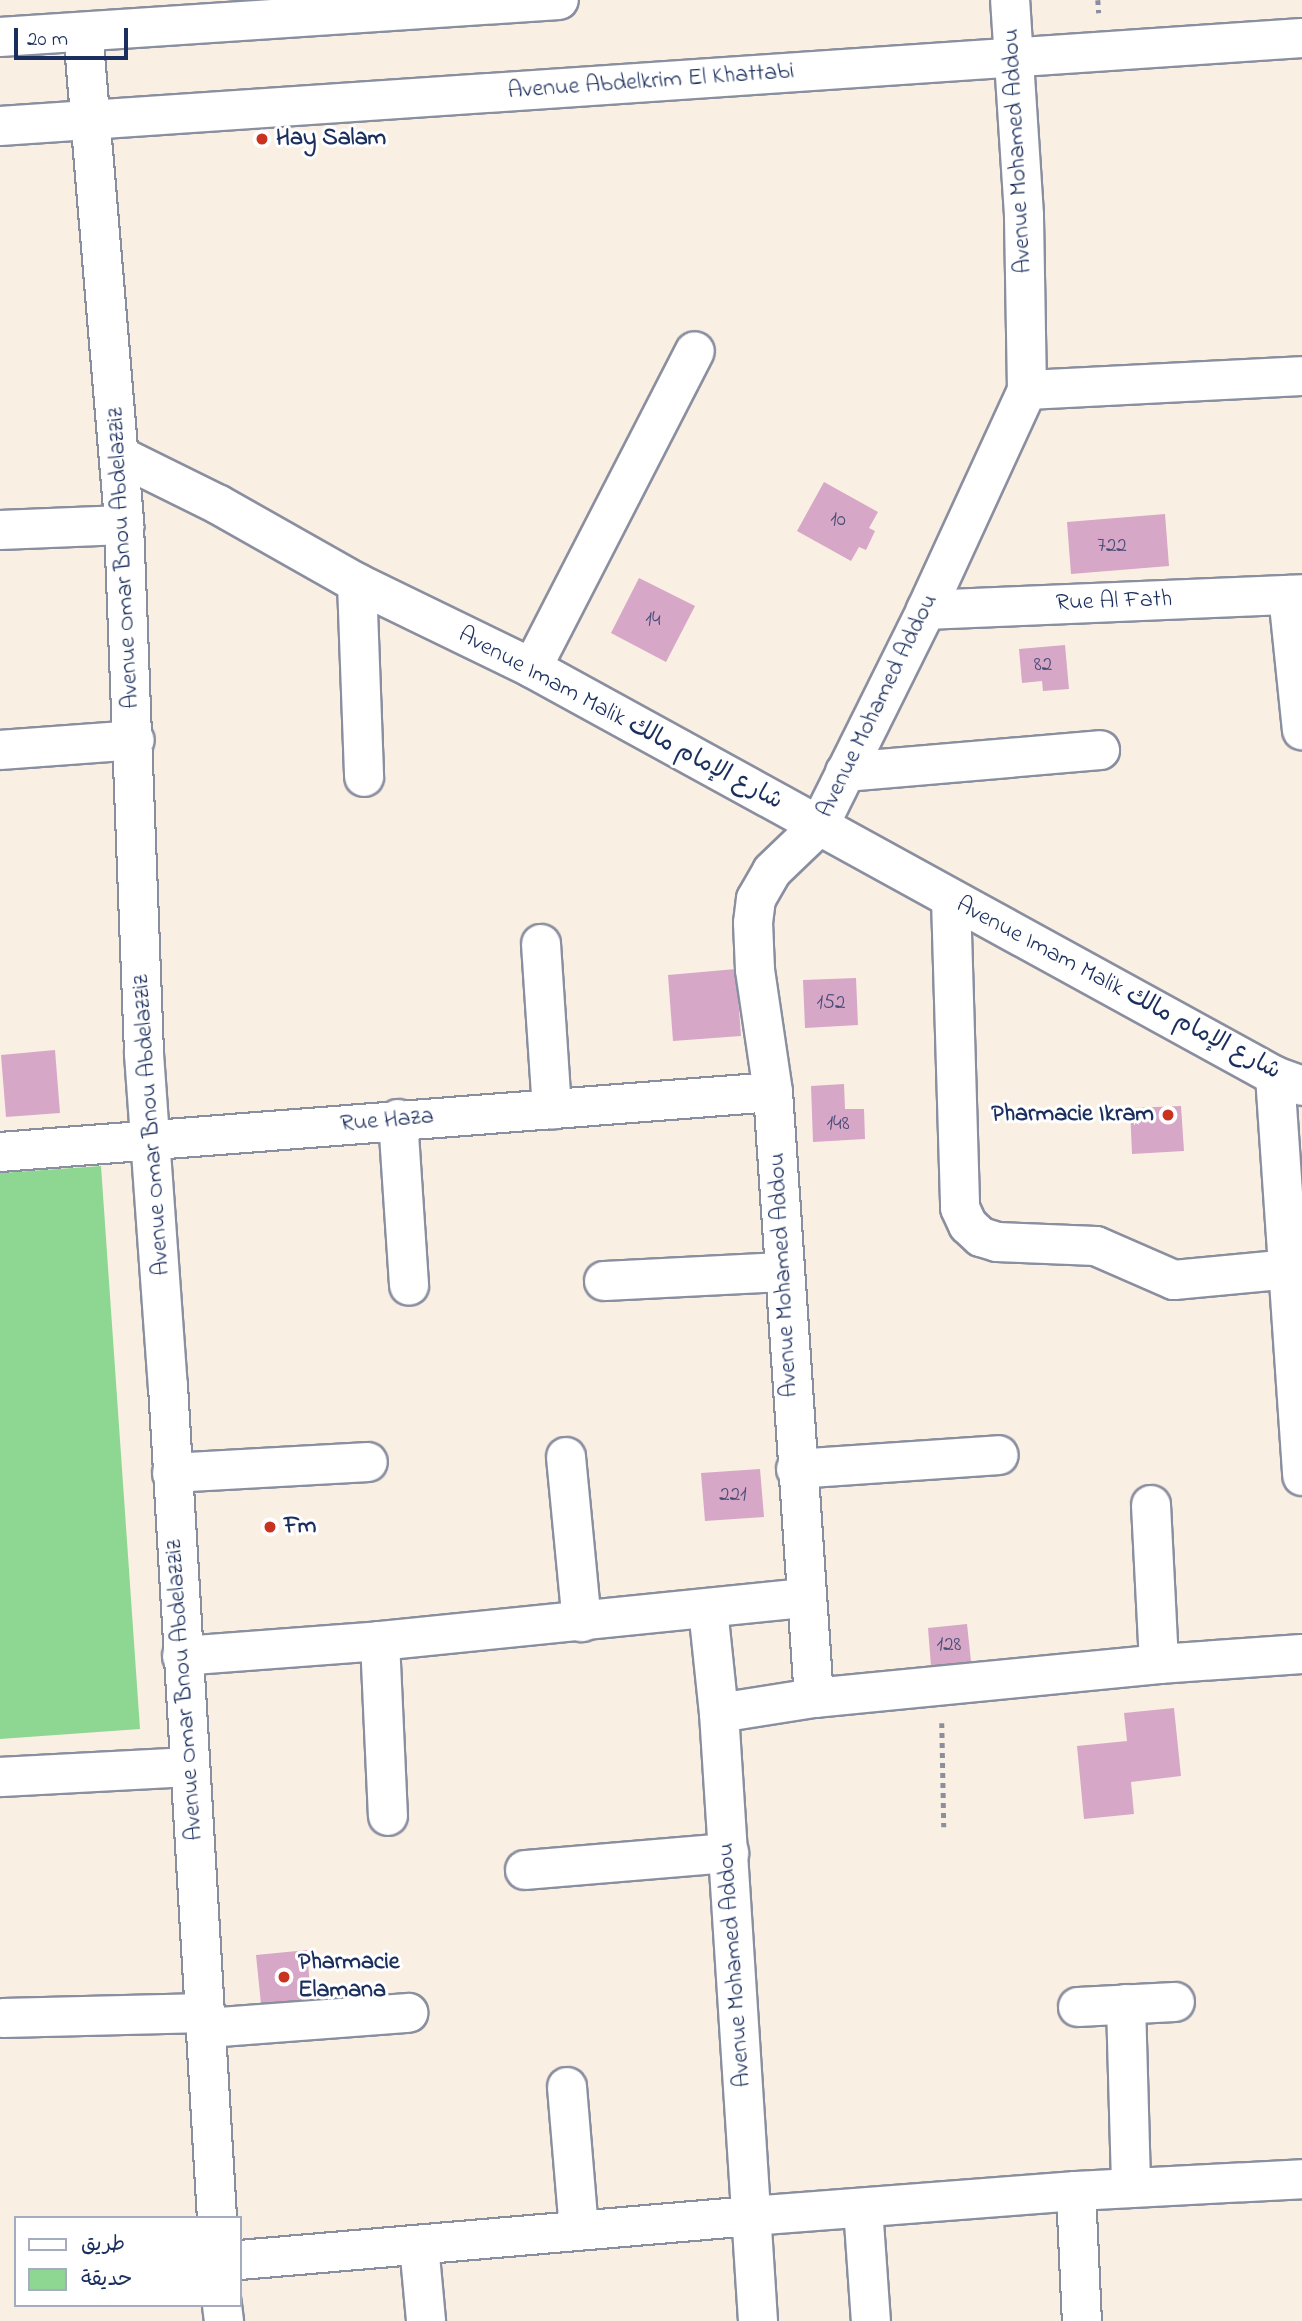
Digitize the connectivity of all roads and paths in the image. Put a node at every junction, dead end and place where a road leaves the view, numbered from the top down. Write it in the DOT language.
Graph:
graph roads {
  1 [pos="559,0"];
  2 [pos="1010,0"];
  3 [pos="282,8"];
  4 [pos="83,32"];
  5 [pos="0,37"];
  6 [pos="1302,38"];
  7 [pos="1012,59"];
  8 [pos="91,120"];
  9 [pos="0,126"];
  10 [pos="695,351"];
  11 [pos="1302,376"];
  12 [pos="1027,390"];
  13 [pos="120,456"];
  14 [pos="124,525"];
  15 [pos="0,530"];
  16 [pos="357,583"];
  17 [pos="1295,594"];
  18 [pos="926,610"];
  19 [pos="531,668"];
  20 [pos="1302,730"];
  21 [pos="135,740"];
  22 [pos="0,750"];
  23 [pos="1100,750"];
  24 [pos="845,772"];
  25 [pos="364,777"];
  26 [pos="819,826"];
  27 [pos="951,899"];
  28 [pos="541,944"];
  29 [pos="1289,1081"];
  30 [pos="773,1092"];
  31 [pos="552,1110"];
  32 [pos="398,1119"];
  33 [pos="152,1143"];
  34 [pos="0,1152"];
  35 [pos="1290,1269"];
  36 [pos="783,1272"];
  37 [pos="604,1281"];
  38 [pos="409,1286"];
  39 [pos="999,1455"];
  40 [pos="566,1457"];
  41 [pos="368,1462"];
  42 [pos="796,1469"];
  43 [pos="172,1473"];
  44 [pos="1302,1476"];
  45 [pos="1151,1505"];
  46 [pos="806,1598"];
  47 [pos="708,1609"];
  48 [pos="582,1622"];
  49 [pos="380,1642"];
  50 [pos="1302,1654"];
  51 [pos="182,1656"];
  52 [pos="1159,1664"];
  53 [pos="941,1686"];
  54 [pos="814,1698"];
  55 [pos="719,1713"];
  56 [pos="190,1767"];
  57 [pos="0,1777"];
  58 [pos="388,1816"];
  59 [pos="944,1827"];
  60 [pos="729,1853"];
  61 [pos="525,1870"];
  62 [pos="1175,2002"];
  63 [pos="1126,2004"];
  64 [pos="1078,2007"];
  65 [pos="408,2013"];
  66 [pos="3,2018"];
  67 [pos="206,2021"];
  68 [pos="567,2087"];
  69 [pos="1302,2179"];
  70 [pos="1131,2188"];
  71 [pos="1076,2191"];
  72 [pos="863,2208"];
  73 [pos="217,2216"];
  74 [pos="751,2216"];
  75 [pos="579,2231"];
  76 [pos="419,2245"];
  77 [pos="242,2260"];
  78 [pos="426,2321"];
  79 [pos="758,2321"];
  80 [pos="871,2321"];
  81 [pos="1082,2321"];
  1 -- 3 [label="street"];
  2 -- 7 [label="street, Avenue Mohamed Addou"];
  3 -- 4 [label="street"];
  4 -- 5 [label="street"];
  4 -- 8 [label="street, Avenue Omar Bnou Abdelazziz"];
  6 -- 7 [label="street, Avenue Abdelkrim El Khattabi"];
  7 -- 8 [label="street, Avenue Abdelkrim El Khattabi"];
  7 -- 12 [label="street, Avenue Mohamed Addou"];
  8 -- 9 [label="street, Avenue Abdelkrim El Khattabi"];
  8 -- 13 [label="street, Avenue Omar Bnou Abdelazziz"];
  10 -- 19 [label="street"];
  11 -- 12 [label="street"];
  12 -- 18 [label="street, Avenue Mohamed Addou"];
  13 -- 14 [label="street, Avenue Omar Bnou Abdelazziz"];
  13 -- 16 [label="street, Avenue Imam Malik شارع الإمام مالك"];
  14 -- 15 [label="street"];
  14 -- 21 [label="street, Avenue Omar Bnou Abdelazziz"];
  16 -- 19 [label="street, Avenue Imam Malik شارع الإمام مالك"];
  16 -- 25 [label="street"];
  17 -- 18 [label="street, Rue Al Fath"];
  17 -- 20 [label="street"];
  18 -- 24 [label="street, Avenue Mohamed Addou"];
  19 -- 26 [label="street, Avenue Imam Malik شارع الإمام مالك"];
  21 -- 22 [label="street"];
  21 -- 33 [label="street, Avenue Omar Bnou Abdelazziz"];
  23 -- 24 [label="street"];
  24 -- 26 [label="street, Avenue Mohamed Addou"];
  26 -- 27 [label="street, Avenue Imam Malik شارع الإمام مالك"];
  26 -- 30 [label="street, Avenue Mohamed Addou"];
  27 -- 29 [label="street, Avenue Imam Malik شارع الإمام مالك"];
  27 -- 35 [label="street"];
  28 -- 31 [label="street"];
  29 -- 35 [label="street"];
  30 -- 31 [label="street, Rue Haza"];
  30 -- 36 [label="street, Avenue Mohamed Addou"];
  31 -- 32 [label="street, Rue Haza"];
  32 -- 33 [label="street, Rue Haza"];
  32 -- 38 [label="street"];
  33 -- 34 [label="street, Rue Haza"];
  33 -- 43 [label="street, Avenue Omar Bnou Abdelazziz"];
  35 -- 44 [label="street"];
  36 -- 37 [label="street"];
  36 -- 42 [label="street, Avenue Mohamed Addou"];
  39 -- 42 [label="street"];
  40 -- 48 [label="street"];
  41 -- 43 [label="street"];
  42 -- 46 [label="street, Avenue Mohamed Addou"];
  43 -- 51 [label="street, Avenue Omar Bnou Abdelazziz"];
  45 -- 52 [label="street"];
  46 -- 47 [label="street"];
  46 -- 54 [label="street, Avenue Mohamed Addou"];
  47 -- 48 [label="street"];
  47 -- 55 [label="street, Avenue Mohamed Addou"];
  48 -- 49 [label="street"];
  49 -- 51 [label="street"];
  49 -- 58 [label="street"];
  50 -- 52 [label="street"];
  51 -- 56 [label="street, Avenue Omar Bnou Abdelazziz"];
  52 -- 53 [label="street"];
  53 -- 54 [label="street"];
  53 -- 59 [label="path"];
  54 -- 55 [label="street"];
  55 -- 60 [label="street, Avenue Mohamed Addou"];
  56 -- 57 [label="street"];
  56 -- 67 [label="street, Avenue Omar Bnou Abdelazziz"];
  60 -- 61 [label="street"];
  60 -- 74 [label="street, Avenue Mohamed Addou"];
  62 -- 63 [label="street"];
  63 -- 64 [label="street"];
  63 -- 70 [label="street"];
  65 -- 67 [label="street"];
  66 -- 67 [label="street"];
  67 -- 73 [label="street, Avenue Omar Bnou Abdelazziz"];
  68 -- 75 [label="street"];
  69 -- 70 [label="street"];
  70 -- 71 [label="street"];
  71 -- 72 [label="street"];
  71 -- 81 [label="street"];
  72 -- 74 [label="street"];
  72 -- 80 [label="street"];
  74 -- 75 [label="street"];
  74 -- 79 [label="street, Avenue Mohamed Addou"];
  75 -- 76 [label="street"];
  76 -- 77 [label="street"];
  76 -- 78 [label="street"];
}
